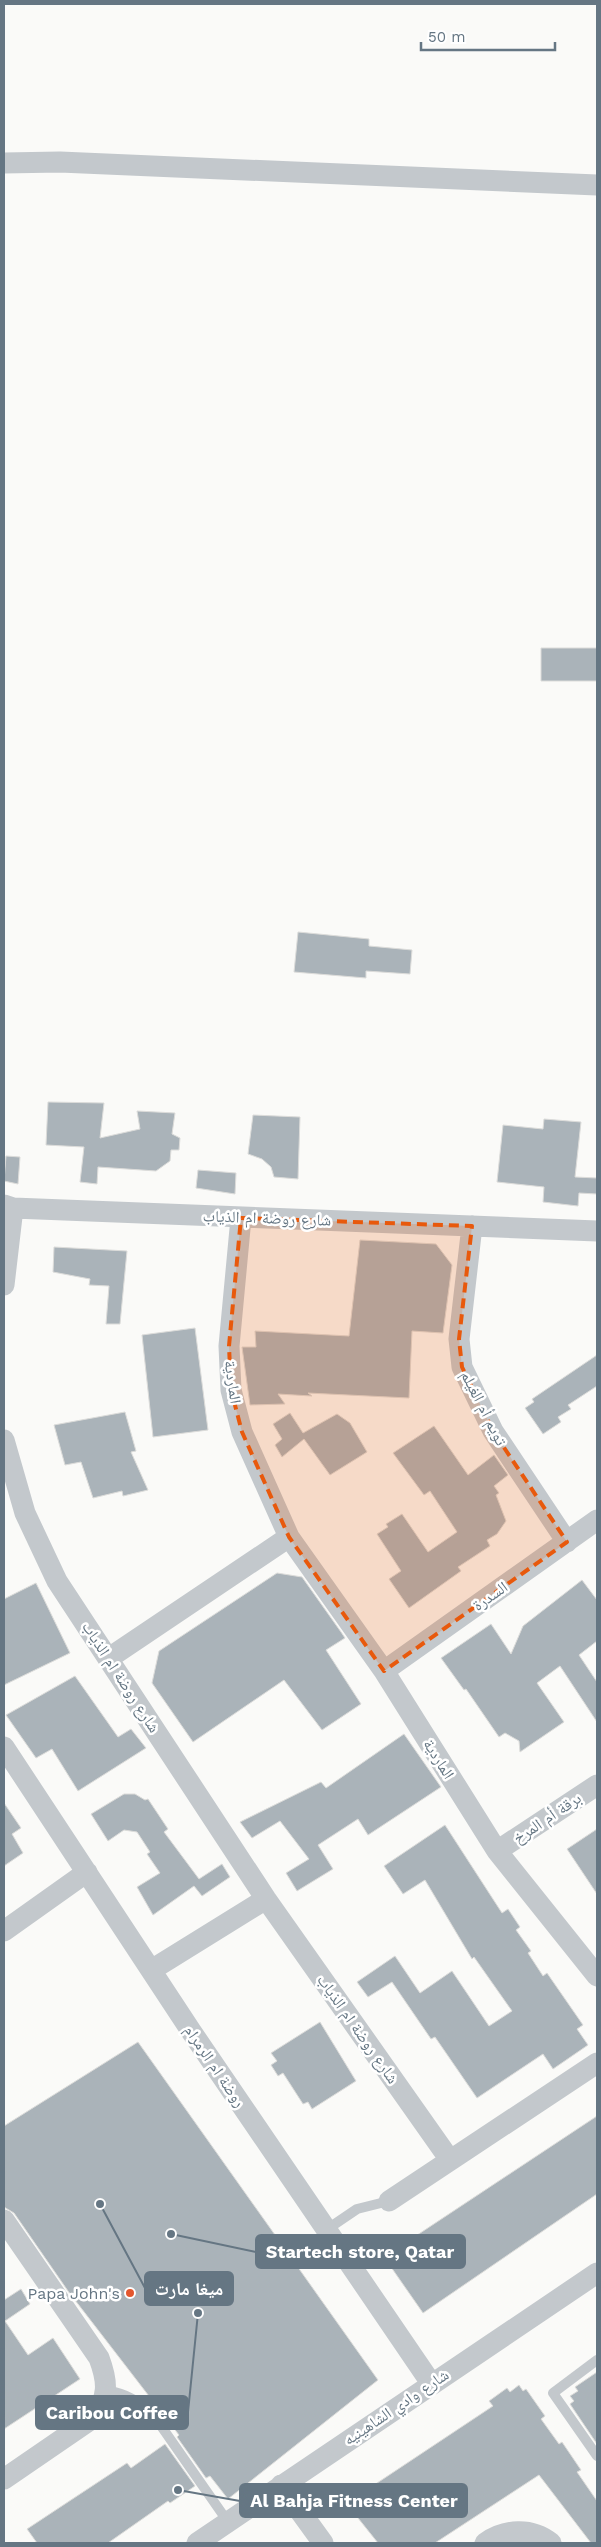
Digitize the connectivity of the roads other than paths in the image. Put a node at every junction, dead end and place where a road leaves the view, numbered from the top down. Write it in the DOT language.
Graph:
graph roads {
  1 [pos="4,164"];
  2 [pos="597,185"];
  3 [pos="8,1207"];
  4 [pos="241,1218"];
  5 [pos="472,1226"];
  6 [pos="597,1231"];
  7 [pos="4,1285"];
  8 [pos="4,1440"];
  9 [pos="597,1520"];
  10 [pos="289,1537"];
  11 [pos="567,1542"];
  12 [pos="109,1658"];
  13 [pos="384,1671"];
  14 [pos="4,1747"];
  15 [pos="597,1784"];
  16 [pos="497,1851"];
  17 [pos="87,1872"];
  18 [pos="266,1899"];
  19 [pos="4,1931"];
  20 [pos="153,1970"];
  21 [pos="597,1976"];
  22 [pos="597,2063"];
  23 [pos="450,2160"];
  24 [pos="389,2201"];
  25 [pos="4,2220"];
  26 [pos="326,2230"];
  27 [pos="597,2273"];
  28 [pos="597,2360"];
  29 [pos="431,2383"];
  30 [pos="106,2390"];
  31 [pos="597,2456"];
  32 [pos="4,2479"];
  33 [pos="281,2485"];
  34 [pos="228,2522"];
  35 [pos="197,2543"];
  36 [pos="323,2543"];
  37 [pos="484,2543"];
  38 [pos="551,2543"];
  1 -- 2 [label="street"];
  3 -- 4 [label="street, شارع روضة ام الذياب"];
  3 -- 7 [label="street, شارع روضة ام الذياب"];
  4 -- 5 [label="street, شارع روضة ام الذياب"];
  4 -- 10 [label="street, الماردية"];
  5 -- 6 [label="street, شارع روضة ام الذياب"];
  5 -- 11 [label="street, تويم أم الغيلم"];
  8 -- 12 [label="street, شارع روضة ام الذياب"];
  9 -- 11 [label="street, السدرة"];
  10 -- 12 [label="street"];
  10 -- 13 [label="street, الماردية"];
  11 -- 13 [label="street, السدرة"];
  12 -- 18 [label="street, شارع روضة ام الذياب"];
  13 -- 16 [label="street, الماردية"];
  14 -- 17 [label="street, روضة ام الرمرام"];
  15 -- 16 [label="street, برقة أم المرخ"];
  16 -- 21 [label="street, الماردية"];
  17 -- 19 [label="street"];
  17 -- 20 [label="street, روضة ام الرمرام"];
  18 -- 20 [label="street"];
  18 -- 23 [label="street, شارع روضة ام الذياب"];
  20 -- 26 [label="street, روضة ام الرمرام"];
  22 -- 23 [label="street"];
  23 -- 24 [label="street"];
  24 -- 26 [label="lane"];
  25 -- 30 [label="street"];
  26 -- 29 [label="street, روضة ام الرمرام"];
  27 -- 29 [label="street, شارع وادي الشاهينيه"];
  28 -- 31 [label="lane"];
  29 -- 33 [label="street, شارع وادي الشاهينيه"];
  30 -- 32 [label="street"];
  30 -- 34 [label="lane"];
  33 -- 34 [label="street, شارع وادي الشاهينيه"];
  33 -- 36 [label="street"];
  34 -- 35 [label="street, شارع وادي الشاهينيه"];
  37 -- 38 [label="street"];
}
